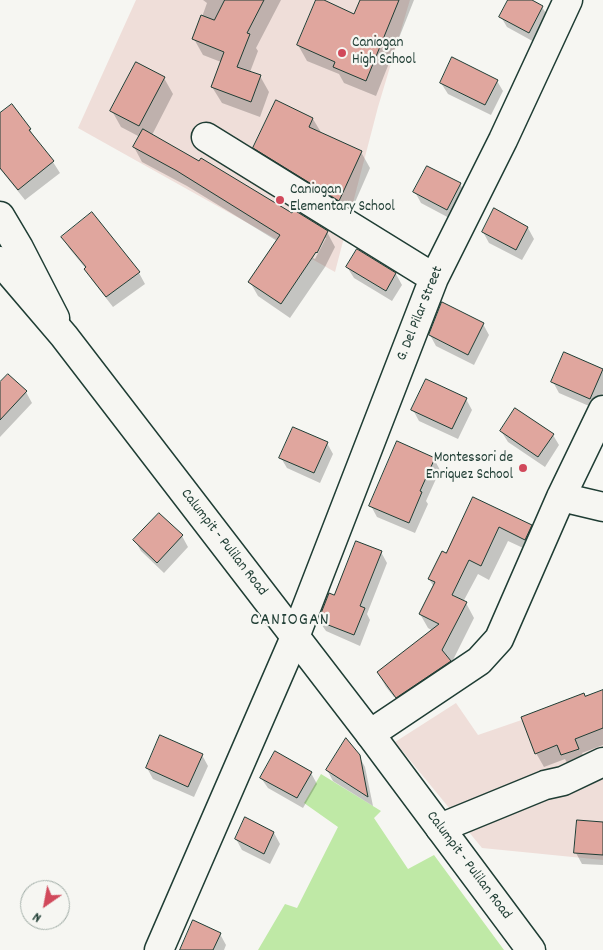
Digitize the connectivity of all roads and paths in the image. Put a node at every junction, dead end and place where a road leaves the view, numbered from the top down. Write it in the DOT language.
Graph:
graph roads {
  1 [pos="568,0"];
  2 [pos="206,137"];
  3 [pos="0,216"];
  4 [pos="0,261"];
  5 [pos="434,278"];
  6 [pos="64,336"];
  7 [pos="603,410"];
  8 [pos="561,497"];
  9 [pos="603,507"];
  10 [pos="295,637"];
  11 [pos="370,734"];
  12 [pos="603,762"];
  13 [pos="563,781"];
  14 [pos="603,785"];
  15 [pos="440,828"];
  16 [pos="160,950"];
  17 [pos="531,950"];
  1 -- 5 [label="street, G. Del Pilar Street"];
  2 -- 5 [label="street"];
  3 -- 6 [label="street"];
  4 -- 6 [label="street, Calumpit - Pulilan Road"];
  5 -- 10 [label="street, G. Del Pilar Street"];
  6 -- 10 [label="street, Calumpit - Pulilan Road"];
  7 -- 8 [label="street"];
  8 -- 9 [label="street"];
  8 -- 11 [label="street"];
  10 -- 11 [label="street, Calumpit - Pulilan Road"];
  10 -- 16 [label="street, G. Del Pilar Street"];
  11 -- 15 [label="street, Calumpit - Pulilan Road"];
  12 -- 13 [label="street"];
  13 -- 14 [label="street"];
  13 -- 15 [label="street"];
  15 -- 17 [label="street, Calumpit - Pulilan Road"];
}
